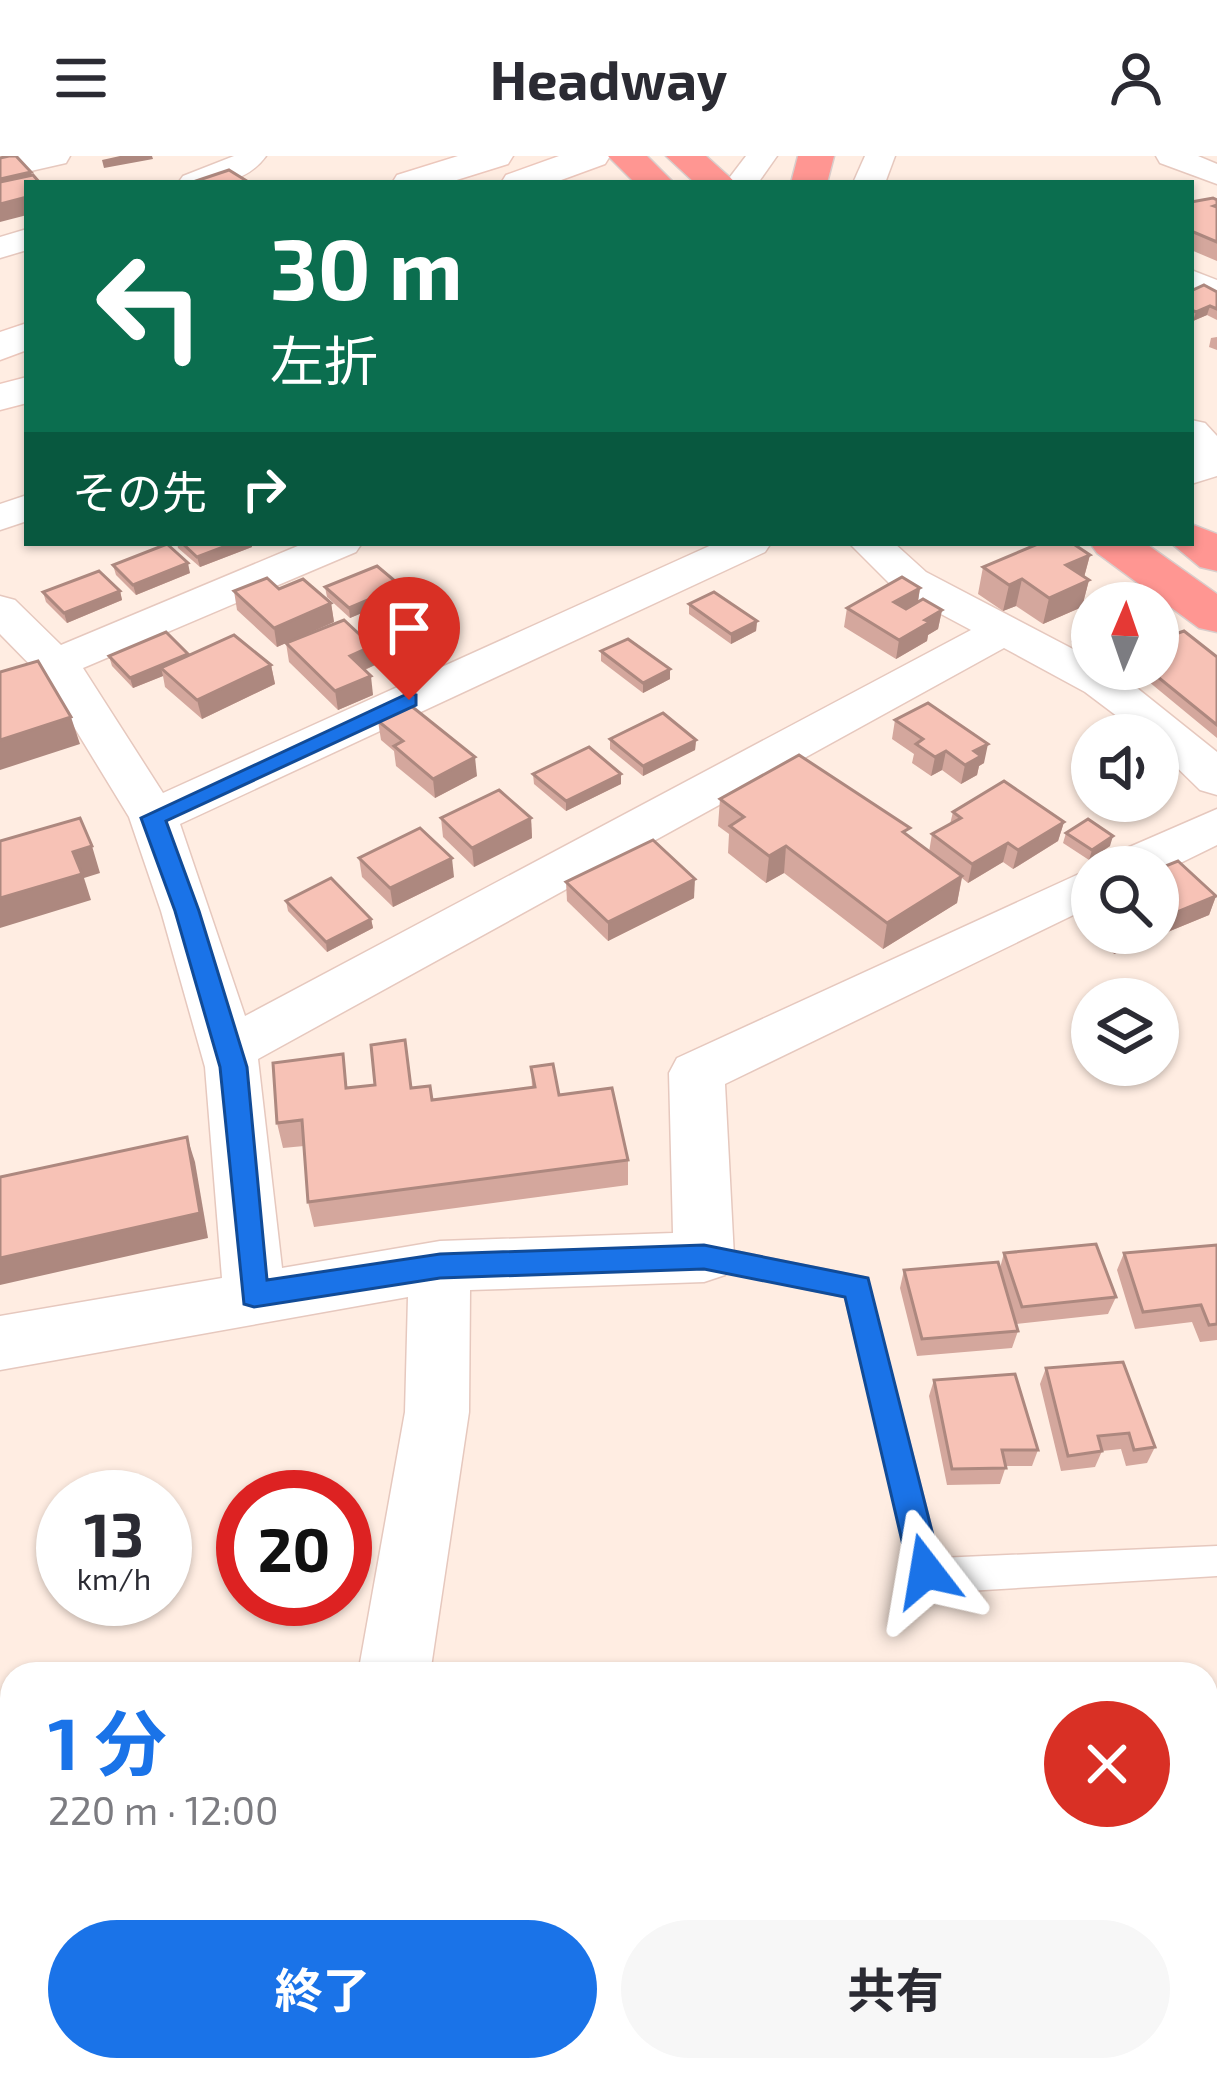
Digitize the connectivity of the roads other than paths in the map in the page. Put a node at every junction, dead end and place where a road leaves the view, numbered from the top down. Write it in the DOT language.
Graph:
graph roads {
  1 [pos="55,156"];
  2 [pos="250,156"];
  3 [pos="494,156"];
  4 [pos="592,156"];
  5 [pos="684,156"];
  6 [pos="1172,156"];
  7 [pos="638,164"];
  8 [pos="0,169"];
  9 [pos="742,172"];
  10 [pos="1217,175"];
  11 [pos="203,180"];
  12 [pos="419,180"];
  13 [pos="527,180"];
  14 [pos="579,180"];
  15 [pos="334,546"];
  16 [pos="743,546"];
  17 [pos="873,546"];
  18 [pos="1118,546"];
  19 [pos="0,609"];
  20 [pos="1217,617"];
  21 [pos="1000,632"];
  22 [pos="54,664"];
  23 [pos="1217,779"];
  24 [pos="153,818"];
  25 [pos="1217,825"];
  26 [pos="1173,846"];
  27 [pos="1071,895"];
  28 [pos="228,1050"];
  29 [pos="704,1257"];
  30 [pos="440,1266"];
  31 [pos="254,1295"];
  32 [pos="0,1343"];
  33 [pos="1217,1562"];
  34 [pos="396,1662"];
  1 -- 8 [label="street"];
  2 -- 11 [label="street"];
  3 -- 12 [label="street"];
  4 -- 13 [label="street"];
  5 -- 9 [label="highway"];
  6 -- 10 [label="street"];
  7 -- 14 [label="street"];
  15 -- 22 [label="street"];
  16 -- 24 [label="street"];
  17 -- 21 [label="street"];
  18 -- 20 [label="highway"];
  19 -- 22 [label="street"];
  21 -- 23 [label="street"];
  21 -- 28 [label="street"];
  22 -- 24 [label="street"];
  24 -- 28 [label="street"];
  25 -- 26 [label="street"];
  27 -- 29 [label="street"];
  28 -- 31 [label="street"];
  29 -- 30 [label="street"];
  29 -- 33 [label="lane"];
  30 -- 31 [label="street"];
  30 -- 34 [label="street"];
  31 -- 32 [label="street"];
}
